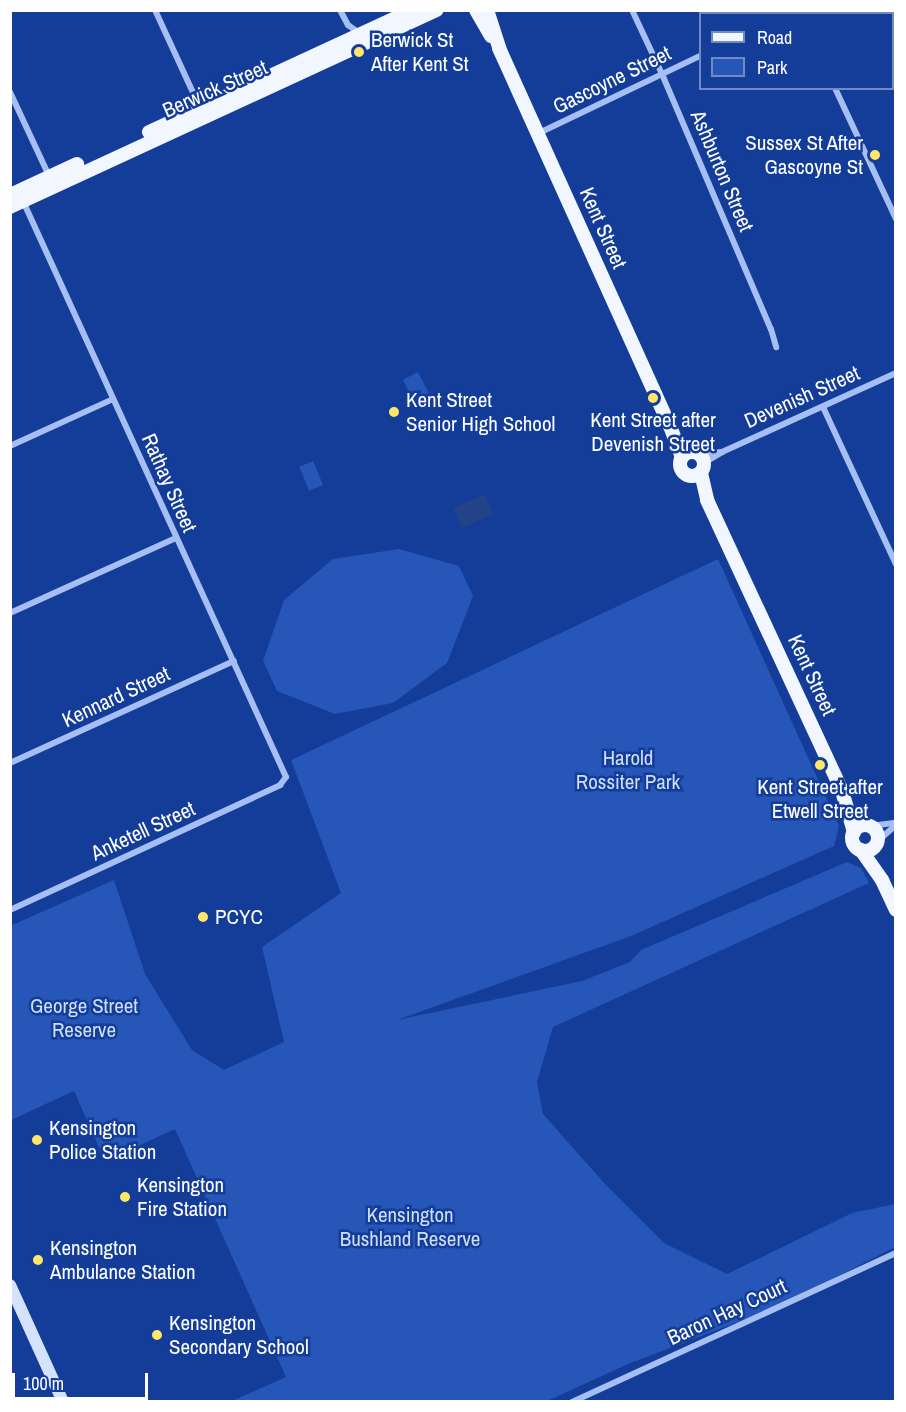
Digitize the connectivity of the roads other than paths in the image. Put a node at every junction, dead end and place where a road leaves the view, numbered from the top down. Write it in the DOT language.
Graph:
graph roads {
  1 [pos="155,10"];
  2 [pos="413,10"];
  3 [pos="437,10"];
  4 [pos="476,10"];
  5 [pos="487,10"];
  6 [pos="632,10"];
  7 [pos="341,13"];
  8 [pos="361,33"];
  9 [pos="499,48"];
  10 [pos="699,56"];
  11 [pos="662,74"];
  12 [pos="836,90"];
  13 [pos="10,92"];
  14 [pos="202,112"];
  15 [pos="537,134"];
  16 [pos="50,177"];
  17 [pos="15,201"];
  18 [pos="896,219"];
  19 [pos="776,347"];
  20 [pos="896,373"];
  21 [pos="113,399"];
  22 [pos="823,407"];
  23 [pos="10,446"];
  24 [pos="722,452"];
  25 [pos="695,463"];
  26 [pos="176,538"];
  27 [pos="896,564"];
  28 [pos="10,613"];
  29 [pos="234,660"];
  30 [pos="10,763"];
  31 [pos="286,777"];
  32 [pos="847,804"];
  33 [pos="896,824"];
  34 [pos="869,826"];
  35 [pos="854,832"];
  36 [pos="877,841"];
  37 [pos="861,850"];
  38 [pos="896,895"];
  39 [pos="10,910"];
  40 [pos="896,910"];
  41 [pos="896,1253"];
  42 [pos="10,1285"];
  43 [pos="63,1401"];
  44 [pos="572,1401"];
  1 -- 14 [label="street"];
  2 -- 8 [label="main road, Berwick Street"];
  3 -- 14 [label="main road, Berwick Street"];
  4 -- 9 [label="main road, Kent Street"];
  5 -- 9 [label="main road, Kent Street"];
  6 -- 11 [label="street, Ashburton Street"];
  7 -- 8 [label="street"];
  8 -- 14 [label="main road, Berwick Street"];
  9 -- 15 [label="main road, Kent Street"];
  10 -- 11 [label="street, Gascoyne Street"];
  11 -- 15 [label="street, Gascoyne Street"];
  11 -- 19 [label="street, Ashburton Street"];
  12 -- 18 [label="street"];
  13 -- 16 [label="street"];
  14 -- 16 [label="main road, Berwick Street"];
  14 -- 17 [label="main road, Berwick Street"];
  15 -- 25 [label="main road, Kent Street"];
  16 -- 17 [label="main road, Berwick Street"];
  17 -- 21 [label="street, Rathay Street"];
  20 -- 22 [label="street, Devenish Street"];
  21 -- 23 [label="street"];
  21 -- 26 [label="street, Rathay Street"];
  22 -- 24 [label="street, Devenish Street"];
  22 -- 27 [label="street"];
  24 -- 25 [label="street, Devenish Street"];
  24 -- 25 [label="street, Devenish Street"];
  25 -- 32 [label="main road, Kent Street"];
  26 -- 28 [label="street"];
  26 -- 29 [label="street, Rathay Street"];
  29 -- 30 [label="street, Kennard Street"];
  29 -- 31 [label="street, Rathay Street"];
  31 -- 39 [label="street, Anketell Street"];
  32 -- 34 [label="main road, Kent Street"];
  32 -- 35 [label="main road, Kent Street"];
  33 -- 34 [label="street"];
  33 -- 36 [label="street"];
  34 -- 35 [label="main road"];
  34 -- 36 [label="main road"];
  35 -- 37 [label="main road"];
  36 -- 37 [label="main road"];
  36 -- 38 [label="main road"];
  37 -- 40 [label="main road"];
  41 -- 44 [label="street, Baron Hay Court"];
  42 -- 43 [label="main road"];
}
